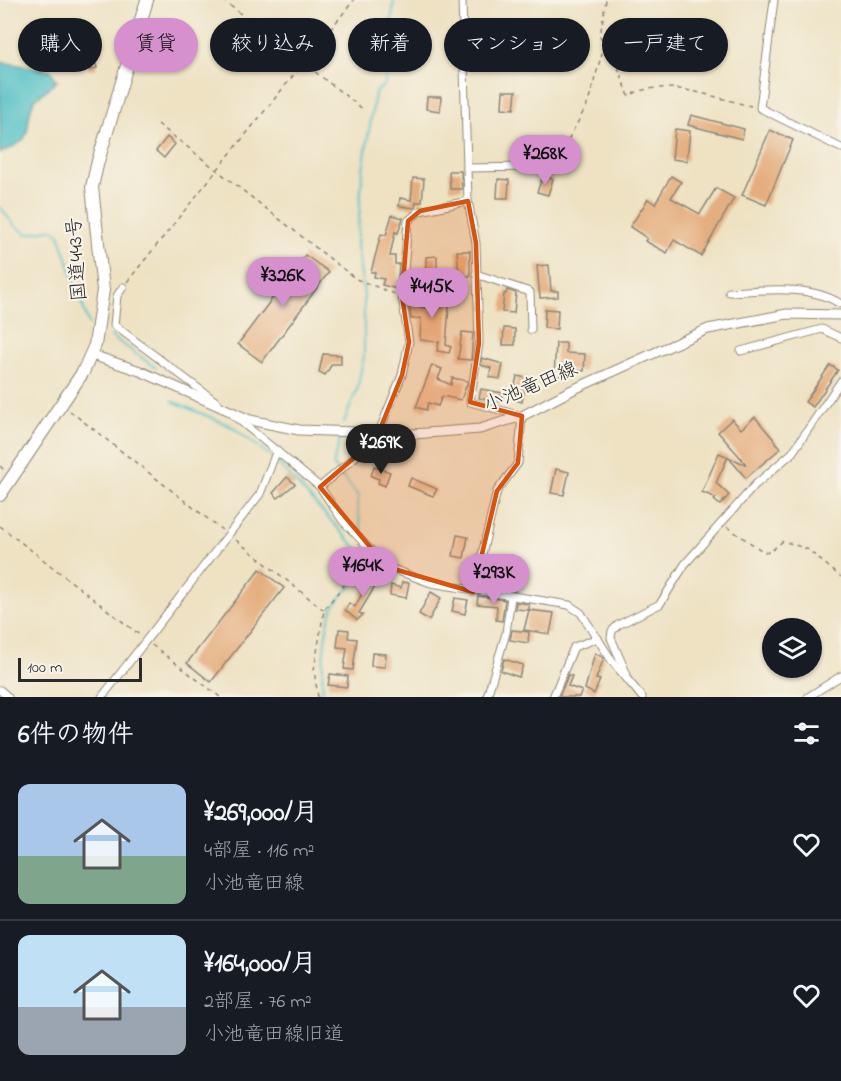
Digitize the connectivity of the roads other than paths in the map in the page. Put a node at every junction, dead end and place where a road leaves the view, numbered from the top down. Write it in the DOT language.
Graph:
graph roads {
  1 [pos="147,0"];
  2 [pos="462,0"];
  3 [pos="774,0"];
  4 [pos="841,148"];
  5 [pos="528,167"];
  6 [pos="468,168"];
  7 [pos="468,201"];
  8 [pos="476,274"];
  9 [pos="123,287"];
  10 [pos="729,292"];
  11 [pos="841,304"];
  12 [pos="841,315"];
  13 [pos="531,330"];
  14 [pos="841,338"];
  15 [pos="741,351"];
  16 [pos="92,355"];
  17 [pos="841,381"];
  18 [pos="231,413"];
  19 [pos="522,416"];
  20 [pos="378,433"];
  21 [pos="275,457"];
  22 [pos="320,487"];
  23 [pos="0,495"];
  24 [pos="473,592"];
  25 [pos="511,597"];
  26 [pos="598,638"];
  27 [pos="841,676"];
  28 [pos="630,683"];
  29 [pos="0,690"];
  30 [pos="8,697"];
  31 [pos="102,697"];
  32 [pos="487,697"];
  33 [pos="553,697"];
  34 [pos="642,697"];
  35 [pos="808,697"];
  1 -- 16 [label="highway, 国道443号"];
  2 -- 6 [label="street"];
  3 -- 4 [label="street"];
  5 -- 6 [label="street"];
  6 -- 7 [label="street"];
  7 -- 8 [label="street"];
  7 -- 20 [label="street"];
  8 -- 13 [label="street"];
  8 -- 19 [label="street"];
  9 -- 18 [label="street"];
  10 -- 11 [label="street"];
  12 -- 19 [label="main road, 小池竜田線"];
  14 -- 15 [label="street"];
  16 -- 18 [label="main road, 小池竜田線"];
  16 -- 23 [label="highway, 国道443号"];
  17 -- 28 [label="street"];
  18 -- 20 [label="main road, 小池竜田線"];
  18 -- 21 [label="street"];
  19 -- 20 [label="main road, 小池竜田線"];
  19 -- 24 [label="street"];
  20 -- 22 [label="street"];
  21 -- 22 [label="street"];
  21 -- 31 [label="street"];
  22 -- 24 [label="street"];
  24 -- 25 [label="street"];
  25 -- 26 [label="street"];
  25 -- 32 [label="street"];
  26 -- 28 [label="street"];
  26 -- 33 [label="street"];
  27 -- 35 [label="street"];
  28 -- 34 [label="street"];
  29 -- 30 [label="street"];
}
